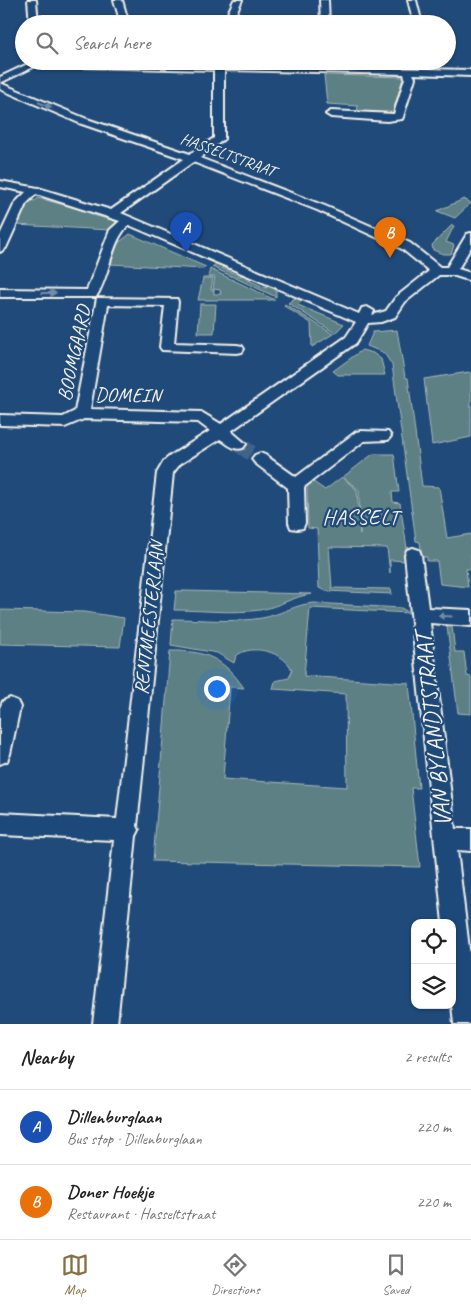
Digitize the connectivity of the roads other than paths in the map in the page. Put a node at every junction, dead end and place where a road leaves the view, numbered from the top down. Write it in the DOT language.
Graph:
graph roads {
  1 [pos="32,0"];
  2 [pos="118,0"];
  3 [pos="238,0"];
  4 [pos="324,0"];
  5 [pos="412,0"];
  6 [pos="33,15"];
  7 [pos="122,15"];
  8 [pos="231,15"];
  9 [pos="325,15"];
  10 [pos="416,15"];
  11 [pos="22,70"];
  12 [pos="219,70"];
  13 [pos="381,70"];
  14 [pos="408,72"];
  15 [pos="428,72"];
  16 [pos="471,73"];
  17 [pos="0,80"];
  18 [pos="0,86"];
  19 [pos="331,114"];
  20 [pos="192,159"];
  21 [pos="0,184"];
  22 [pos="34,190"];
  23 [pos="113,214"];
  24 [pos="129,220"];
  25 [pos="471,237"];
  26 [pos="0,248"];
  27 [pos="445,271"];
  28 [pos="471,277"];
  29 [pos="0,293"];
  30 [pos="365,315"];
  31 [pos="237,349"];
  32 [pos="82,414"];
  33 [pos="0,420"];
  34 [pos="221,431"];
  35 [pos="383,436"];
  36 [pos="238,444"];
  37 [pos="260,459"];
  38 [pos="296,485"];
  39 [pos="297,523"];
  40 [pos="413,555"];
  41 [pos="420,615"];
  42 [pos="471,618"];
  43 [pos="10,707"];
  44 [pos="0,754"];
  45 [pos="0,824"];
  46 [pos="128,830"];
  47 [pos="445,839"];
  48 [pos="471,840"];
  49 [pos="105,1024"];
  50 [pos="466,1024"];
  1 -- 6 [label="street"];
  2 -- 7 [label="street"];
  3 -- 8 [label="street"];
  4 -- 9 [label="street"];
  5 -- 10 [label="street"];
  11 -- 17 [label="street"];
  12 -- 20 [label="street"];
  13 -- 14 [label="street"];
  14 -- 15 [label="street"];
  14 -- 19 [label="street"];
  15 -- 16 [label="street"];
  18 -- 20 [label="street, HASSELTSTRAAT, one-way"];
  20 -- 23 [label="street"];
  20 -- 27 [label="street, HASSELTSTRAAT"];
  21 -- 22 [label="street"];
  22 -- 23 [label="street"];
  22 -- 26 [label="street"];
  23 -- 24 [label="street"];
  29 -- 24 [label="street, one-way"];
  24 -- 30 [label="street"];
  25 -- 27 [label="street"];
  27 -- 28 [label="street, HASSELTSTRAAT"];
  27 -- 30 [label="street"];
  30 -- 34 [label="street, RENTMEESTERLAAN"];
  31 -- 32 [label="street, BOOMGAARD"];
  32 -- 33 [label="street, DOMEIN"];
  32 -- 34 [label="street, DOMEIN"];
  34 -- 36 [label="street, DOMEIN"];
  34 -- 46 [label="street, RENTMEESTERLAAN"];
  35 -- 38 [label="street"];
  37 -- 38 [label="street"];
  38 -- 39 [label="street"];
  40 -- 41 [label="street, VAN BYLANDTSTRAAT"];
  42 -- 41 [label="street, VAN BYLANDTSTRAAT, one-way"];
  41 -- 47 [label="street, VAN BYLANDTSTRAAT"];
  43 -- 44 [label="street"];
  45 -- 46 [label="street"];
  46 -- 49 [label="street, RENTMEESTERLAAN"];
  47 -- 48 [label="street"];
  47 -- 50 [label="street, VAN BYLANDTSTRAAT"];
}
